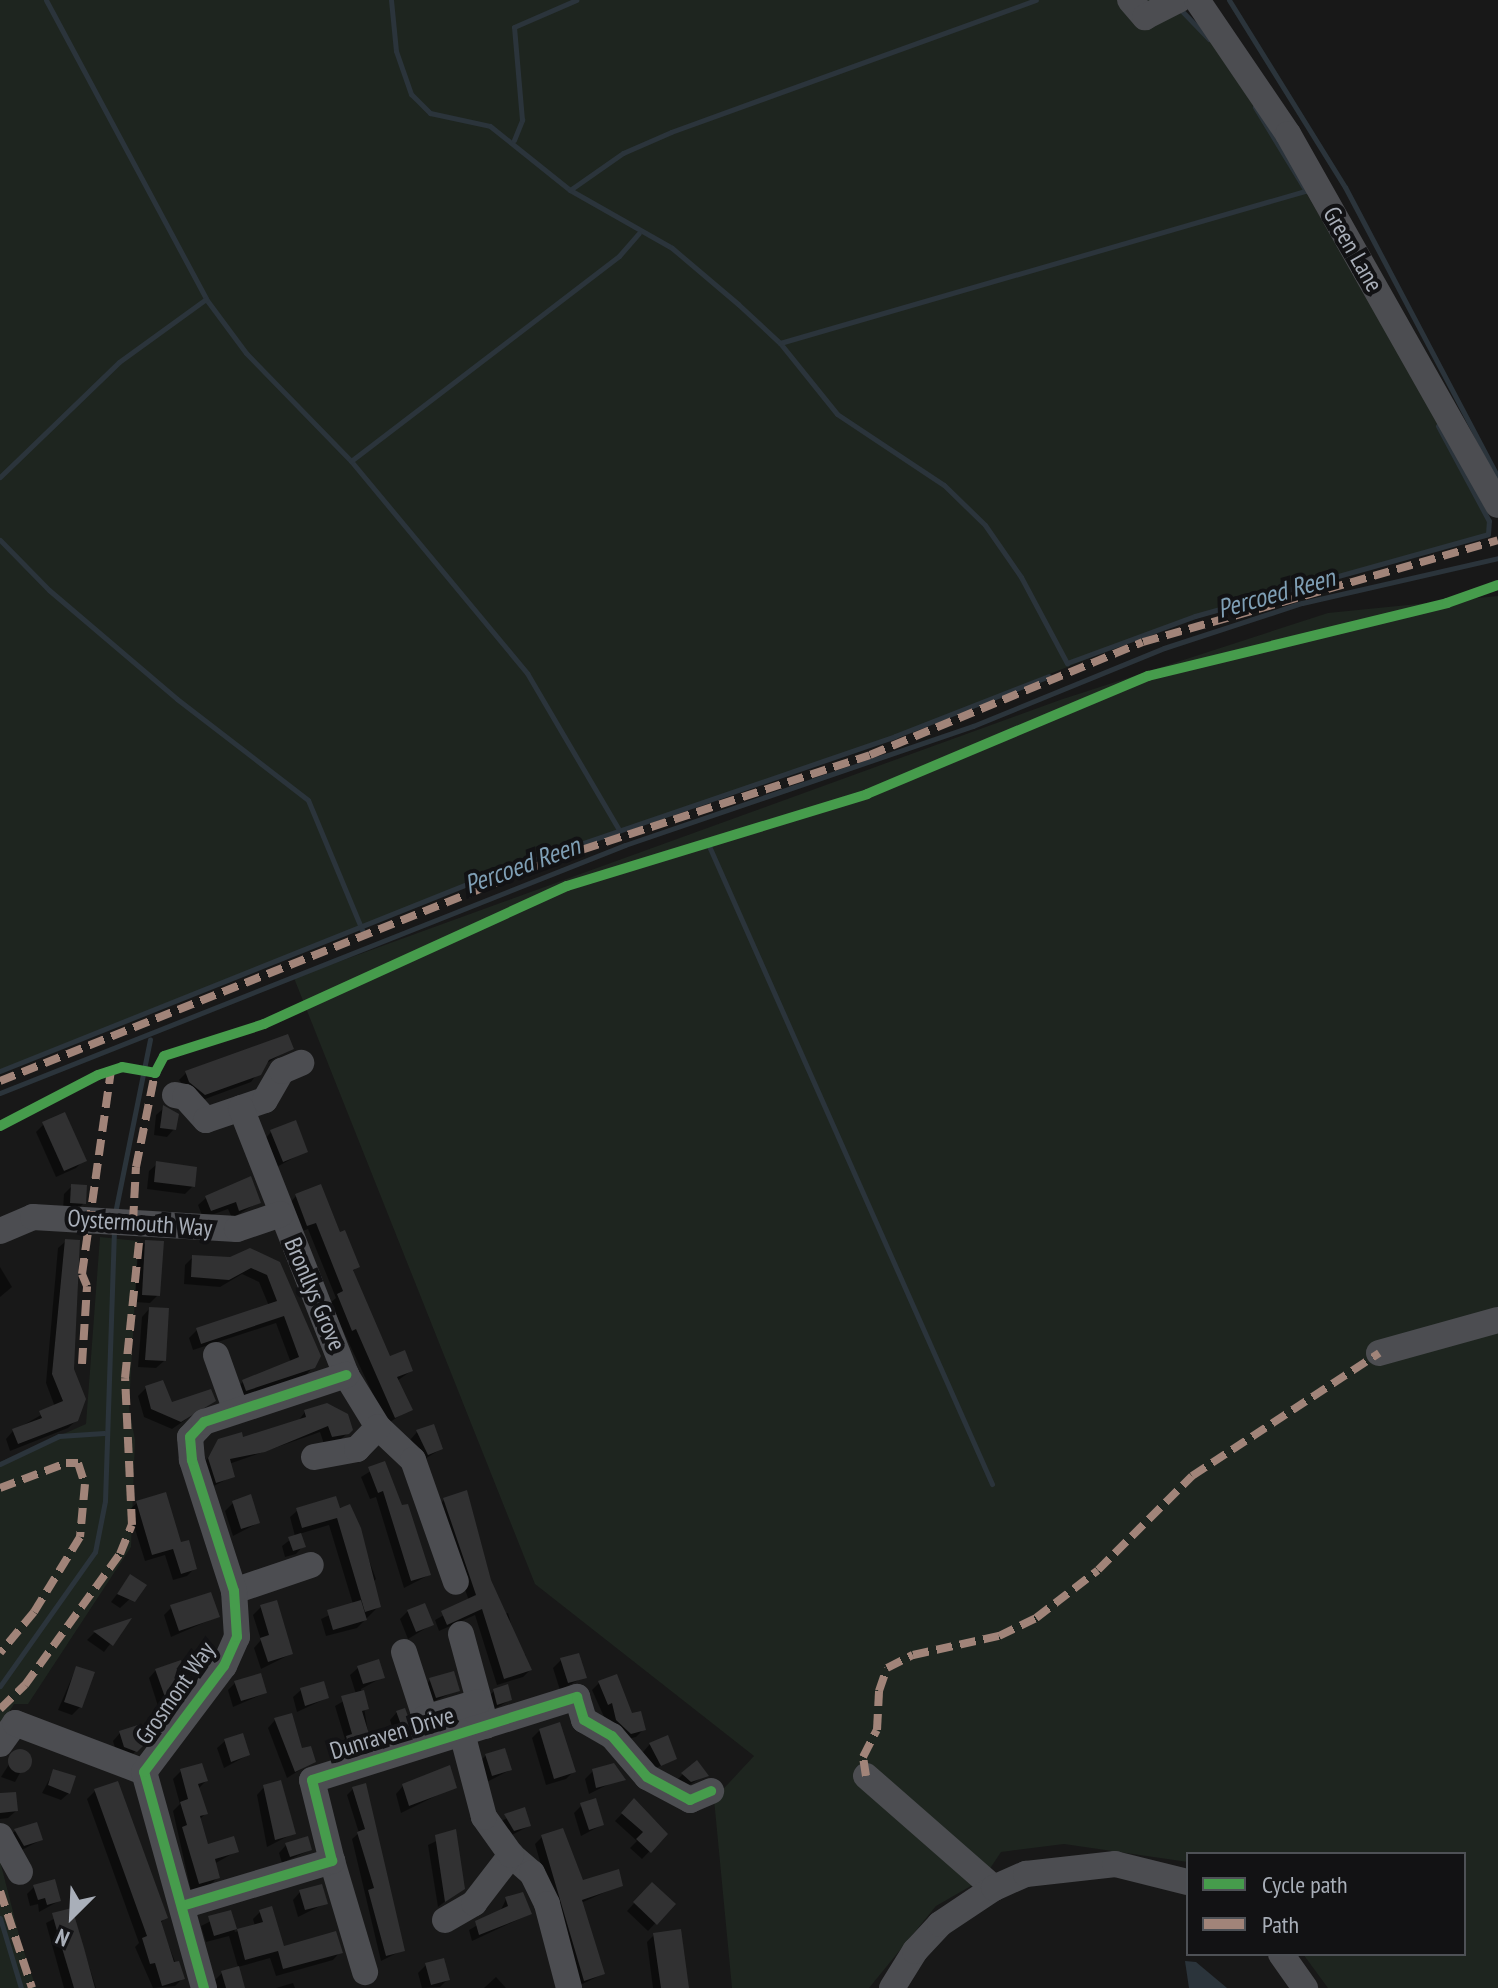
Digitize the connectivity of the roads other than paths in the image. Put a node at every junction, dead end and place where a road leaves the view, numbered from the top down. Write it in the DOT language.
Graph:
graph roads {
  1 [pos="1130,0"];
  2 [pos="1197,0"];
  3 [pos="1172,3"];
  4 [pos="1498,505"];
  5 [pos="301,1063"];
  6 [pos="175,1095"];
  7 [pos="241,1108"];
  8 [pos="281,1214"];
  9 [pos="0,1231"];
  10 [pos="1498,1320"];
  11 [pos="1379,1353"];
  12 [pos="216,1355"];
  13 [pos="346,1375"];
  14 [pos="236,1411"];
  15 [pos="378,1427"];
  16 [pos="314,1457"];
  17 [pos="311,1565"];
  18 [pos="456,1582"];
  19 [pos="234,1591"];
  20 [pos="461,1634"];
  21 [pos="404,1652"];
  22 [pos="475,1720"];
  23 [pos="429,1730"];
  24 [pos="0,1744"];
  25 [pos="144,1772"];
  26 [pos="866,1776"];
  27 [pos="711,1791"];
  28 [pos="0,1836"];
  29 [pos="511,1855"];
  30 [pos="332,1861"];
  31 [pos="20,1872"];
  32 [pos="1186,1882"];
  33 [pos="994,1888"];
  34 [pos="182,1906"];
  35 [pos="445,1920"];
  36 [pos="1282,1956"];
  37 [pos="365,1972"];
  38 [pos="199,1987"];
  39 [pos="569,1988"];
  40 [pos="892,1988"];
  41 [pos="1305,1988"];
  1 -- 3 [label="street"];
  2 -- 4 [label="street, Green Lane"];
  5 -- 7 [label="street"];
  6 -- 7 [label="street"];
  7 -- 8 [label="street, Bronllys Grove"];
  8 -- 9 [label="street, Oystermouth Way"];
  8 -- 13 [label="street, Bronllys Grove"];
  10 -- 11 [label="street"];
  12 -- 14 [label="street"];
  13 -- 14 [label="street, Grosmont Way"];
  13 -- 15 [label="street, Bronllys Grove"];
  14 -- 19 [label="street, Grosmont Way"];
  15 -- 16 [label="street"];
  15 -- 18 [label="street, Bronllys Grove"];
  17 -- 19 [label="street"];
  19 -- 25 [label="street, Grosmont Way"];
  20 -- 22 [label="street"];
  21 -- 23 [label="street"];
  22 -- 23 [label="street, Dunraven Drive"];
  22 -- 27 [label="street, Dunraven Drive"];
  22 -- 29 [label="street"];
  23 -- 30 [label="street, Dunraven Drive"];
  24 -- 25 [label="street"];
  25 -- 34 [label="street, Grosmont Way"];
  26 -- 33 [label="street"];
  28 -- 31 [label="street"];
  29 -- 35 [label="street"];
  29 -- 39 [label="street"];
  30 -- 34 [label="street"];
  30 -- 37 [label="street"];
  32 -- 33 [label="street"];
  33 -- 40 [label="street"];
  34 -- 38 [label="street, Grosmont Way"];
  36 -- 41 [label="street"];
}
